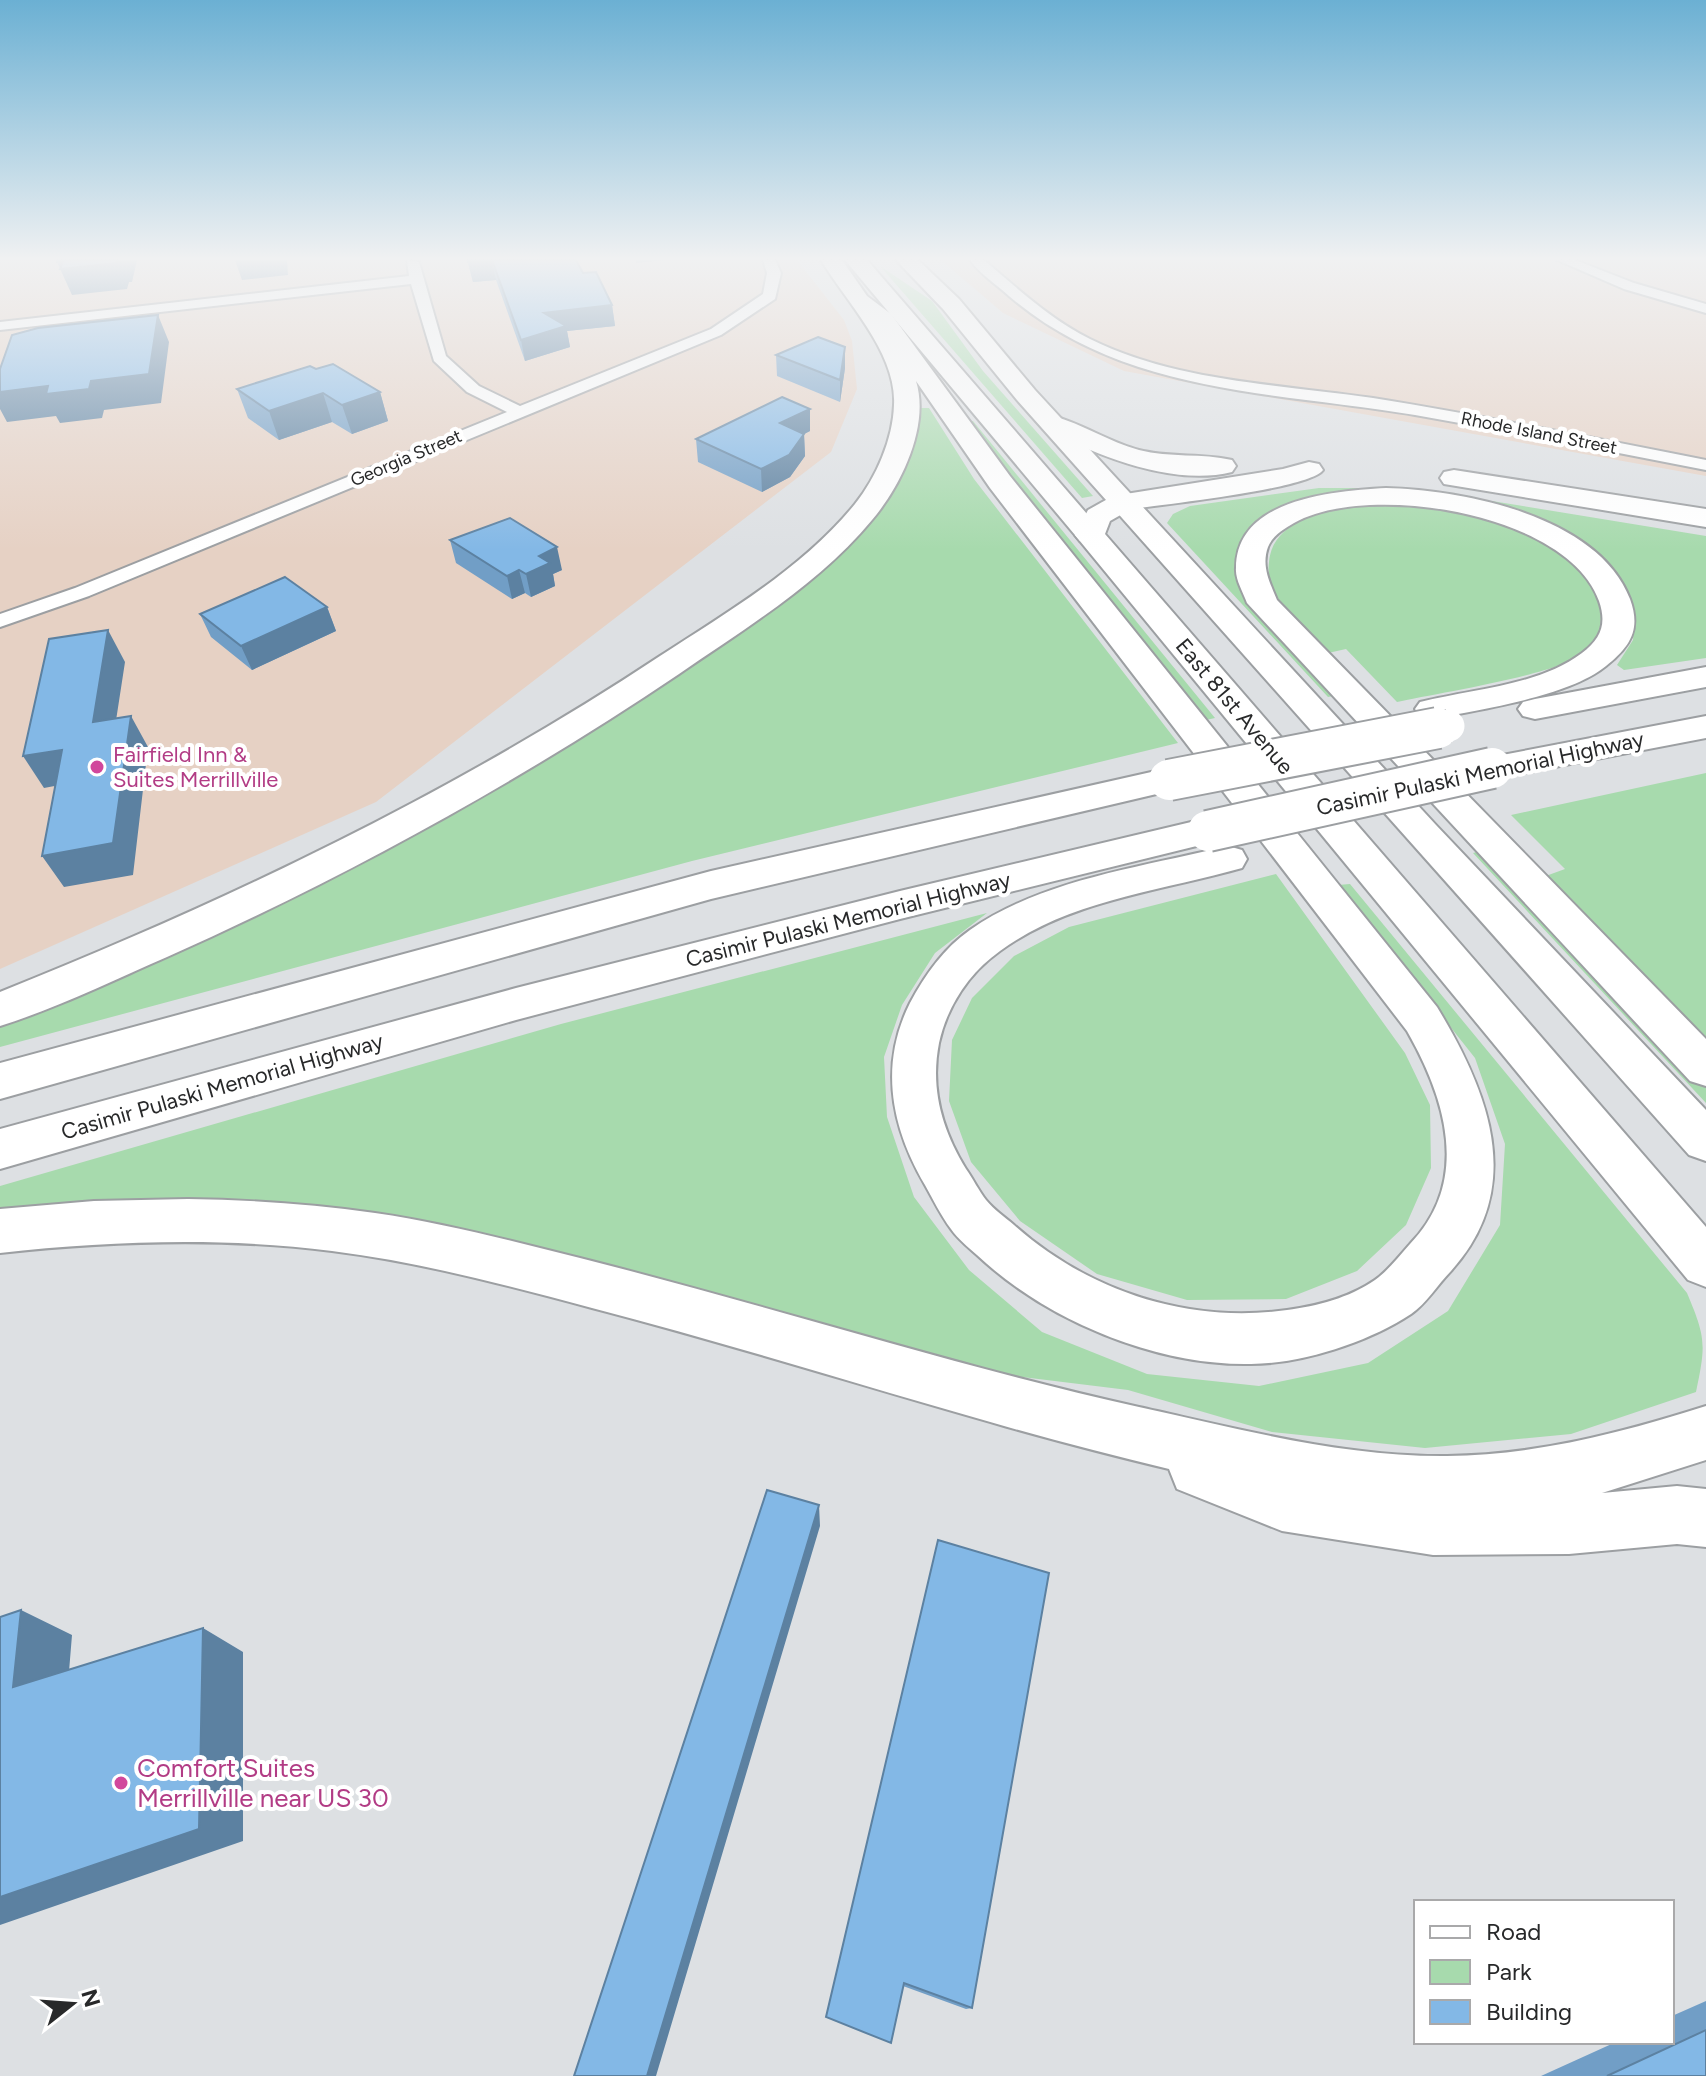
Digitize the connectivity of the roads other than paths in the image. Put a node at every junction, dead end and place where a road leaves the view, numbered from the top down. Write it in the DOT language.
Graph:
graph roads {
  1 [pos="439,357"];
  2 [pos="653,357"];
  3 [pos="894,357"];
  4 [pos="911,357"];
  5 [pos="938,357"];
  6 [pos="996,357"];
  7 [pos="1122,357"];
  8 [pos="517,411"];
  9 [pos="1053,424"];
  10 [pos="1706,465"];
  11 [pos="1341,469"];
  12 [pos="1309,470"];
  13 [pos="1376,470"];
  14 [pos="1123,502"];
  15 [pos="1706,518"];
  16 [pos="1090,535"];
  17 [pos="0,621"];
  18 [pos="1706,677"];
  19 [pos="1440,717"];
  20 [pos="1706,727"];
  21 [pos="1218,845"];
  22 [pos="0,1010"];
  23 [pos="1706,1068"];
  24 [pos="0,1081"];
  25 [pos="1706,1141"];
  26 [pos="0,1149"];
  27 [pos="0,1231"];
  28 [pos="1706,1264"];
  29 [pos="1080,1423"];
  30 [pos="1706,1433"];
  31 [pos="1706,1518"];
  1 -- 8 [label="street"];
  2 -- 8 [label="street, Georgia Street"];
  3 -- 22 [label="main road"];
  4 -- 21 [label="main road"];
  5 -- 16 [label="main road, East 81st Avenue"];
  6 -- 9 [label="main road"];
  7 -- 10 [label="street, Rhode Island Street"];
  8 -- 17 [label="street, Georgia Street"];
  9 -- 12 [label="main road"];
  9 -- 14 [label="main road"];
  11 -- 12 [label="main road"];
  12 -- 14 [label="main road"];
  13 -- 15 [label="main road"];
  14 -- 16 [label="main road"];
  14 -- 25 [label="main road"];
  16 -- 28 [label="main road, East 81st Avenue"];
  18 -- 19 [label="main road"];
  19 -- 23 [label="main road"];
  19 -- 24 [label="main road, bridge"];
  20 -- 21 [label="main road, Casimir Pulaski Memorial Highway, bridge"];
  21 -- 26 [label="main road, Casimir Pulaski Memorial Highway"];
  27 -- 29 [label="main road"];
  29 -- 30 [label="main road"];
  29 -- 31 [label="main road"];
}
